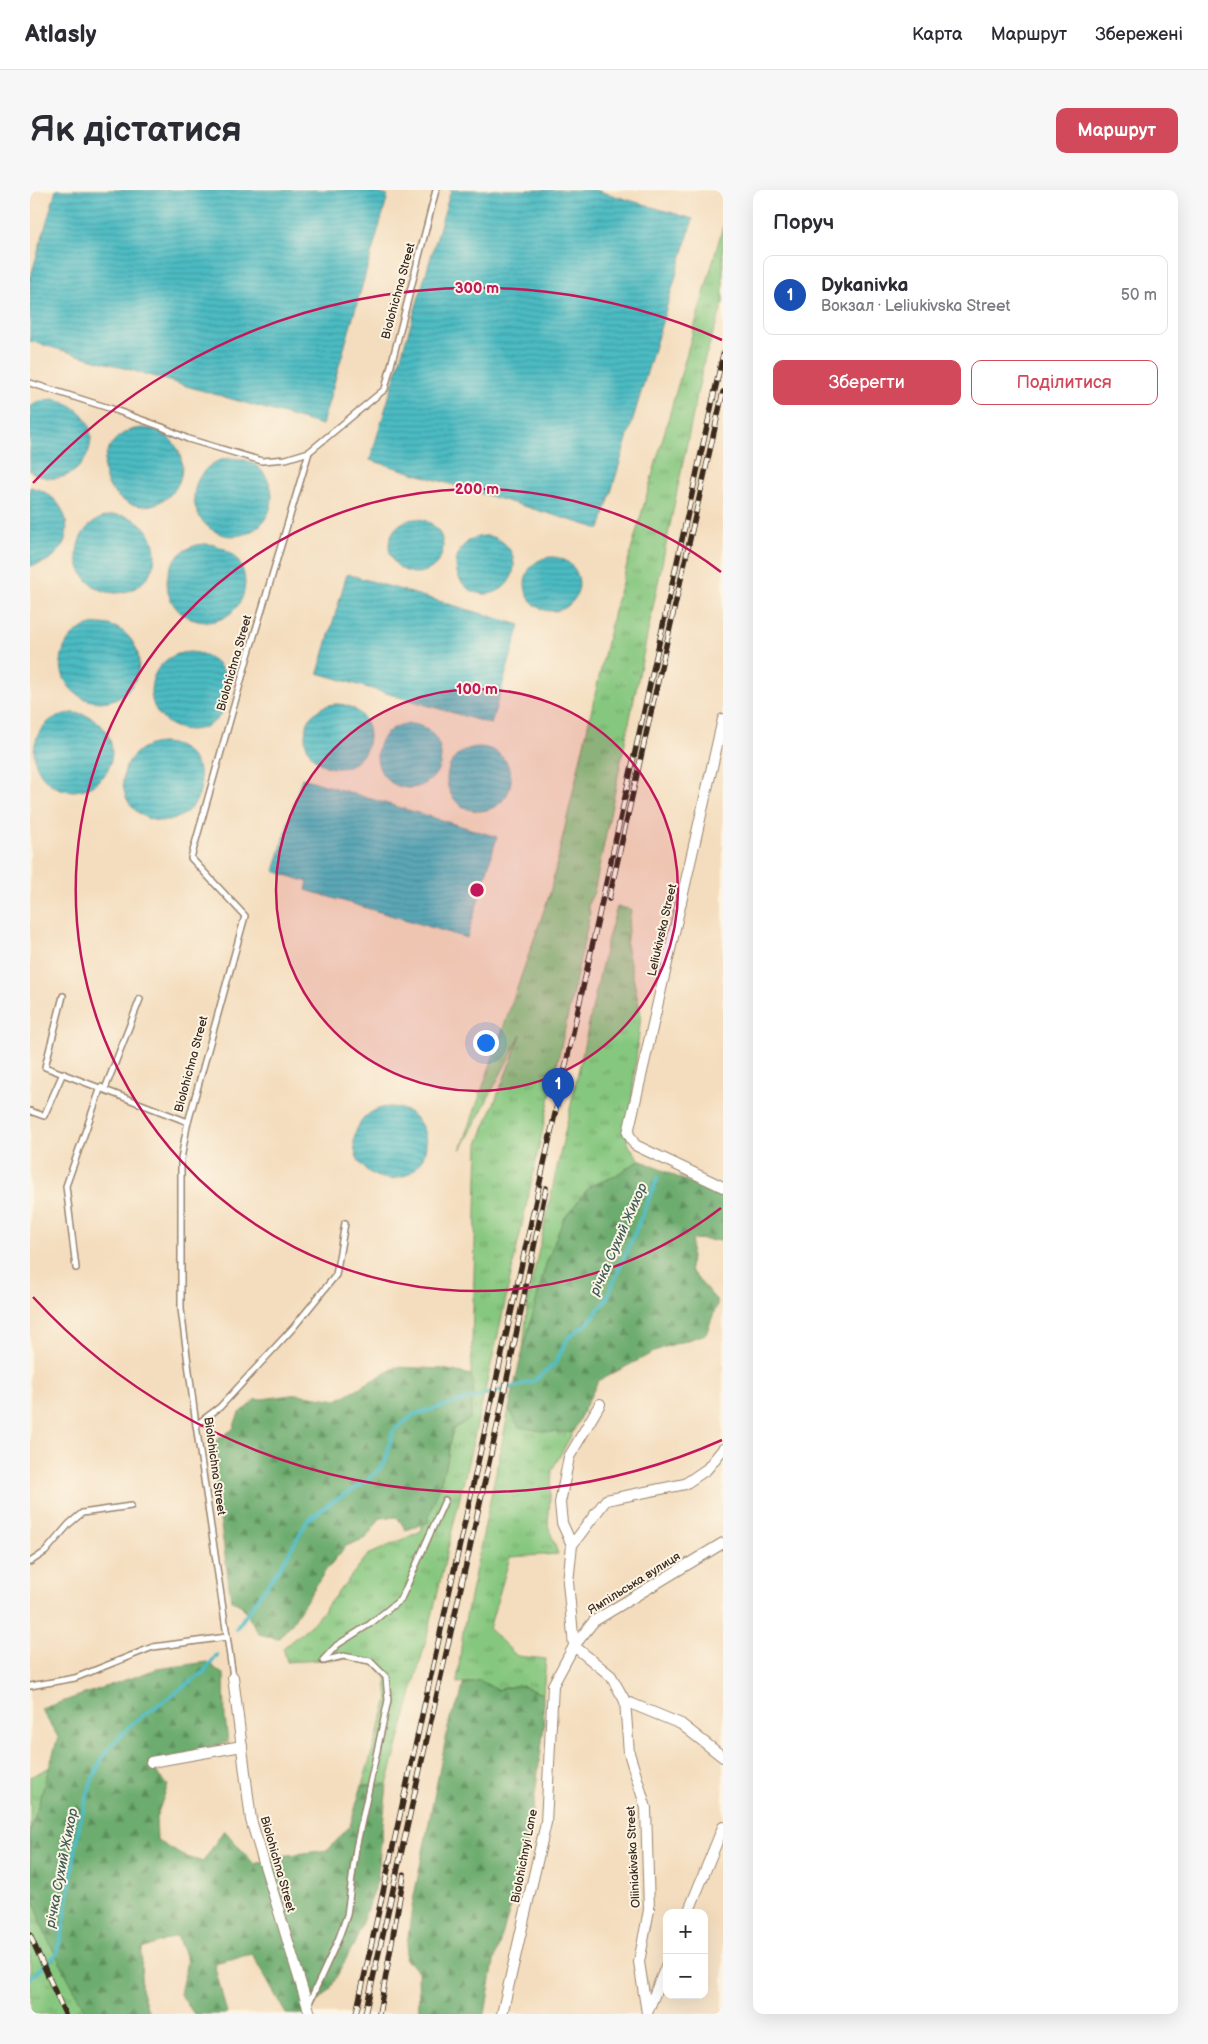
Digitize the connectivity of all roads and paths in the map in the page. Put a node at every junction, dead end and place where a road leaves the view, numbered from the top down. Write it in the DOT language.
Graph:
graph roads {
  1 [pos="436,190"];
  2 [pos="30,383"];
  3 [pos="309,452"];
  4 [pos="723,719"];
  5 [pos="63,996"];
  6 [pos="140,999"];
  7 [pos="64,1074"];
  8 [pos="103,1088"];
  9 [pos="30,1111"];
  10 [pos="188,1122"];
  11 [pos="723,1187"];
  12 [pos="345,1223"];
  13 [pos="76,1268"];
  14 [pos="600,1404"];
  15 [pos="196,1425"];
  16 [pos="723,1449"];
  17 [pos="445,1500"];
  18 [pos="131,1506"];
  19 [pos="723,1543"];
  20 [pos="572,1545"];
  21 [pos="30,1562"];
  22 [pos="227,1637"];
  23 [pos="574,1646"];
  24 [pos="233,1677"];
  25 [pos="30,1686"];
  26 [pos="626,1701"];
  27 [pos="242,1746"];
  28 [pos="723,1757"];
  29 [pos="151,1762"];
  30 [pos="723,1827"];
  31 [pos="690,1909"];
  32 [pos="663,1974"];
  33 [pos="309,2010"];
  34 [pos="502,2014"];
  35 [pos="646,2014"];
  1 -- 3 [label="lane, Biolohichna Street"];
  2 -- 3 [label="lane"];
  3 -- 10 [label="lane, Biolohichna Street"];
  4 -- 11 [label="street, Leliukivska Street"];
  5 -- 7 [label="lane"];
  6 -- 8 [label="lane"];
  7 -- 8 [label="lane"];
  7 -- 9 [label="lane"];
  8 -- 10 [label="lane"];
  8 -- 13 [label="lane"];
  10 -- 15 [label="lane, Biolohichna Street"];
  12 -- 15 [label="lane"];
  14 -- 20 [label="street, Ямпільська вулиця"];
  15 -- 22 [label="lane, Biolohichna Street"];
  16 -- 20 [label="street"];
  17 -- 33 [label="lane"];
  18 -- 21 [label="lane"];
  19 -- 23 [label="street, Ямпільська вулиця"];
  20 -- 23 [label="street, Ямпільська вулиця"];
  22 -- 24 [label="lane, Biolohichna Street"];
  22 -- 25 [label="lane"];
  23 -- 26 [label="street, Oliiniakivska Street"];
  23 -- 34 [label="street, Biolohichnyi Lane"];
  24 -- 27 [label="street, Biolohichna Street"];
  26 -- 28 [label="street"];
  26 -- 35 [label="street, Oliiniakivska Street"];
  27 -- 29 [label="street"];
  27 -- 33 [label="street, Biolohichna Street"];
  30 -- 31 [label="street"];
  32 -- 35 [label="street"];
}
